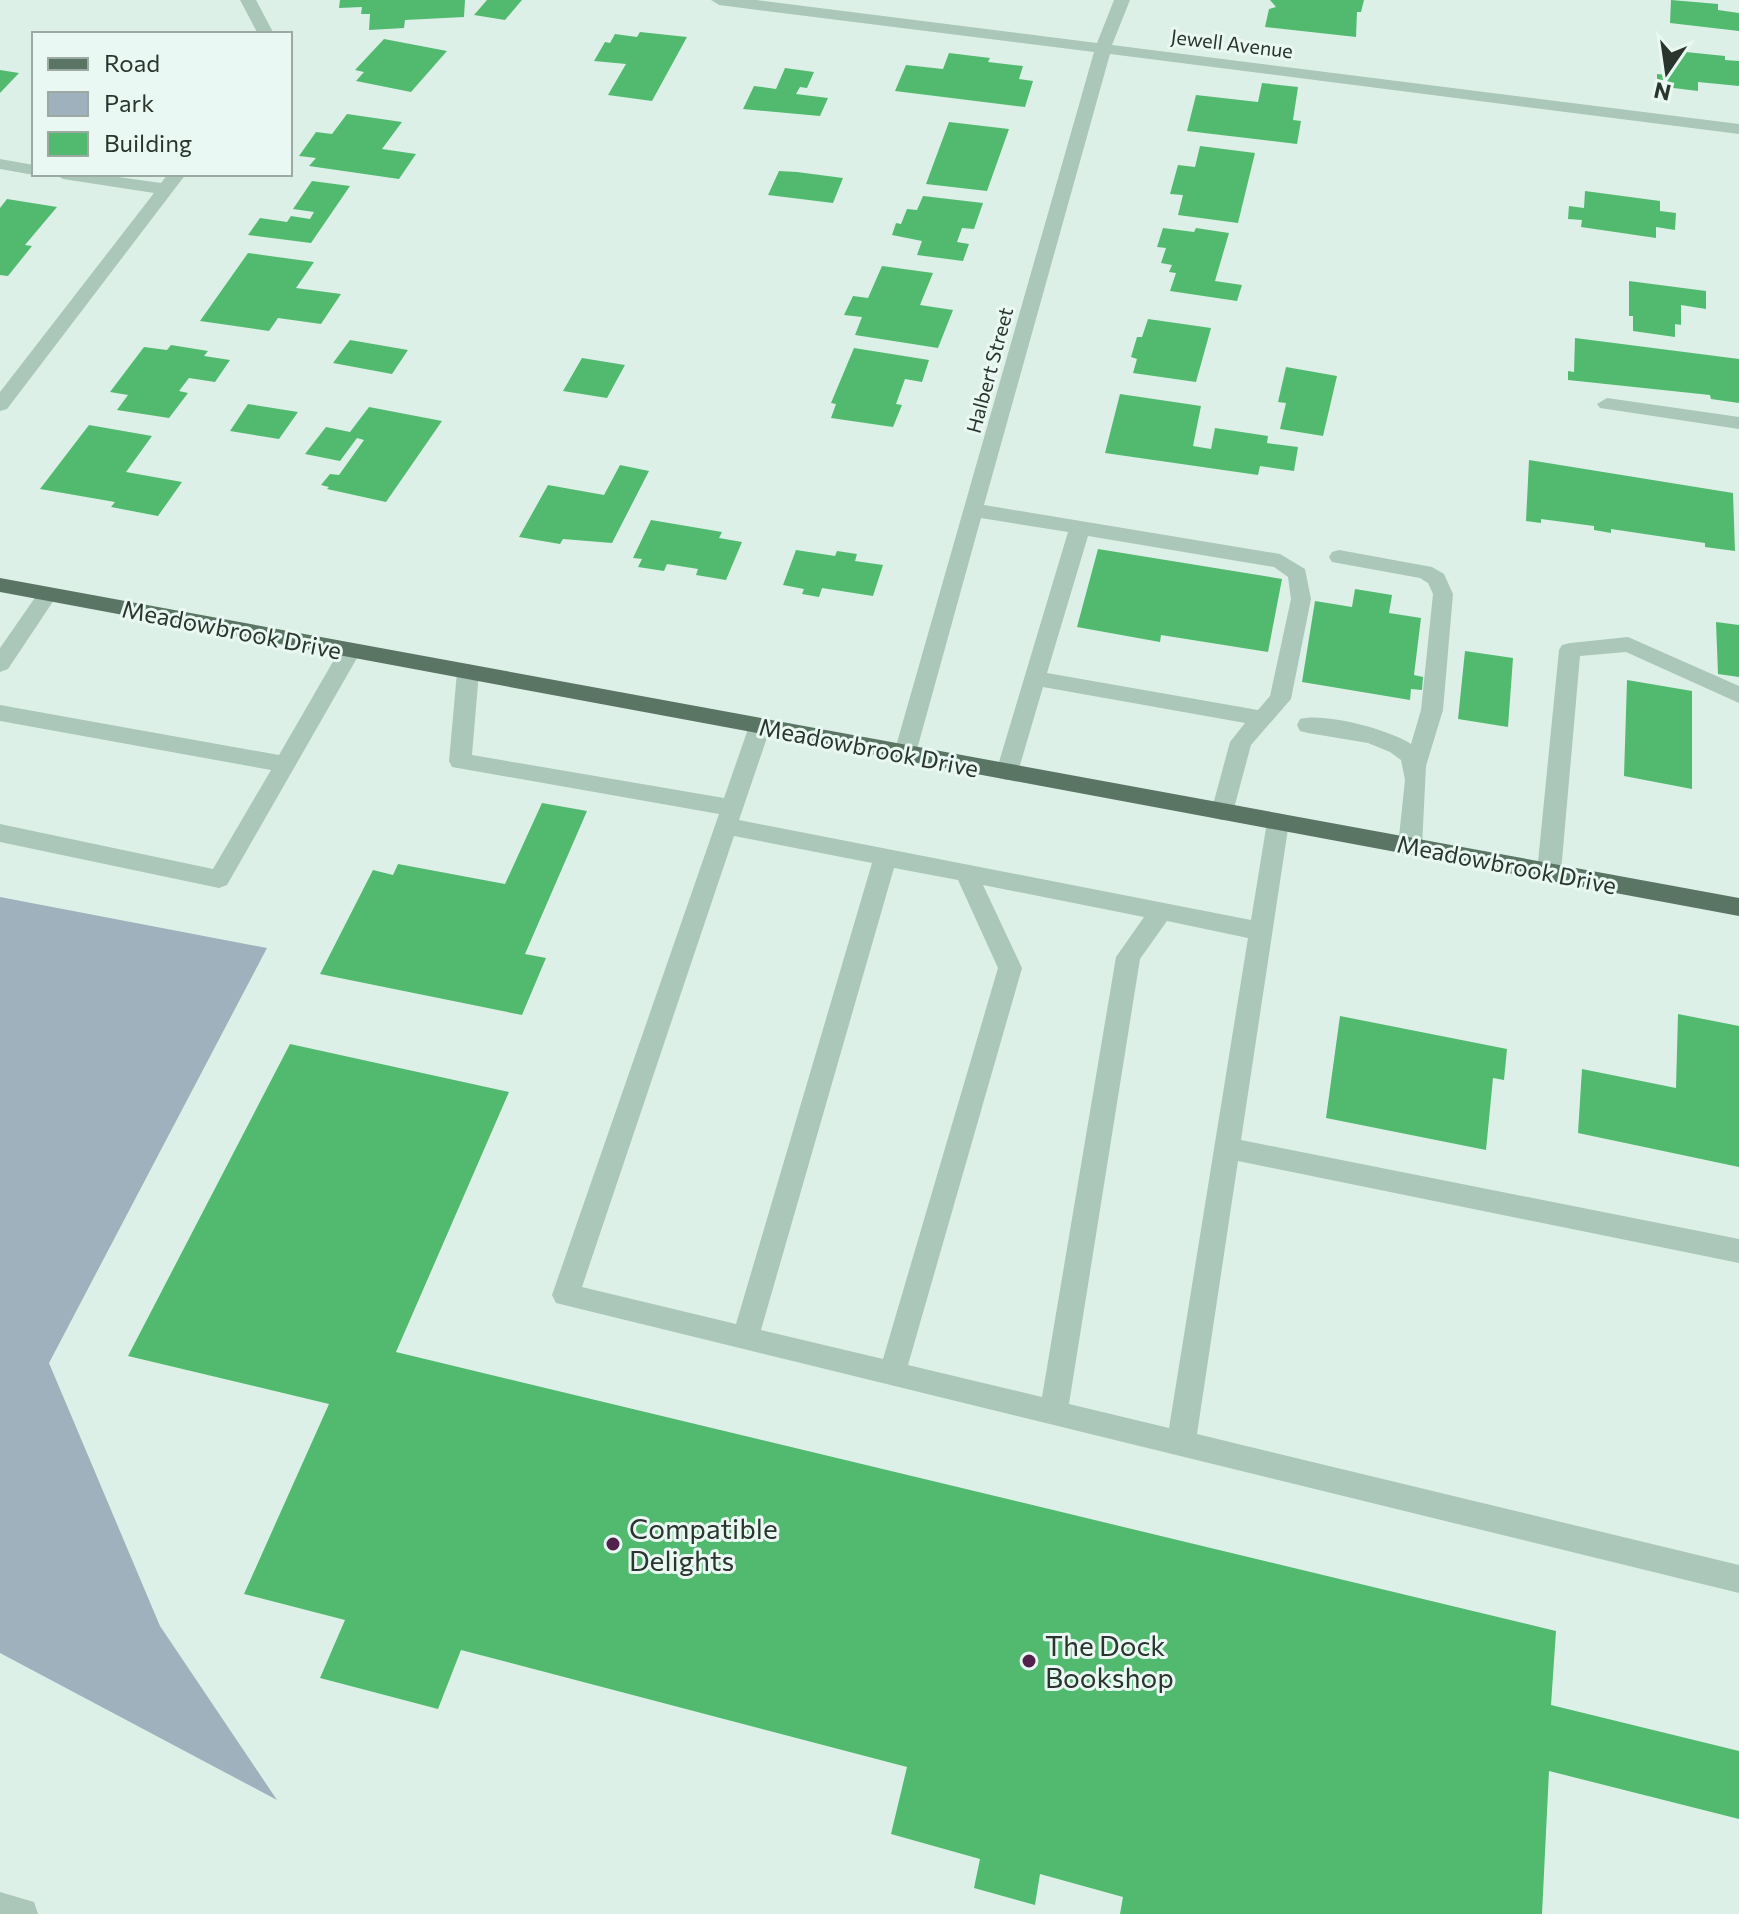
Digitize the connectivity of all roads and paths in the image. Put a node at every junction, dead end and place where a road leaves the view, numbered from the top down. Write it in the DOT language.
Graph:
graph roads {
  1 [pos="248,0"];
  2 [pos="719,0"];
  3 [pos="1122,0"];
  4 [pos="265,32"];
  5 [pos="1103,49"];
  6 [pos="1739,129"];
  7 [pos="0,164"];
  8 [pos="32,170"];
  9 [pos="76,176"];
  10 [pos="175,176"];
  11 [pos="164,189"];
  12 [pos="1607,404"];
  13 [pos="0,405"];
  14 [pos="1739,423"];
  15 [pos="973,510"];
  16 [pos="1080,527"];
  17 [pos="1339,557"];
  18 [pos="0,585"];
  19 [pos="48,594"];
  20 [pos="350,651"];
  21 [pos="0,664"];
  22 [pos="468,672"];
  23 [pos="1035,678"];
  24 [pos="1739,695"];
  25 [pos="0,713"];
  26 [pos="1260,718"];
  27 [pos="1308,725"];
  28 [pos="760,726"];
  29 [pos="905,753"];
  30 [pos="285,764"];
  31 [pos="1416,765"];
  32 [pos="1007,772"];
  33 [pos="1222,812"];
  34 [pos="728,817"];
  35 [pos="1278,822"];
  36 [pos="0,833"];
  37 [pos="1410,846"];
  38 [pos="885,857"];
  39 [pos="1549,872"];
  40 [pos="966,873"];
  41 [pos="1739,907"];
  42 [pos="1161,911"];
  43 [pos="1262,931"];
  44 [pos="1228,1148"];
  45 [pos="1739,1251"];
  46 [pos="745,1338"];
  47 [pos="892,1374"];
  48 [pos="1053,1413"];
  49 [pos="1181,1444"];
  50 [pos="1739,1579"];
  51 [pos="0,1908"];
  52 [pos="22,1914"];
  1 -- 4 [label="street"];
  2 -- 5 [label="street, Jewell Avenue"];
  3 -- 5 [label="street, Halbert Street"];
  5 -- 6 [label="street, Jewell Avenue"];
  5 -- 15 [label="street, Halbert Street"];
  7 -- 8 [label="street"];
  9 -- 11 [label="street"];
  10 -- 11 [label="street"];
  11 -- 13 [label="street"];
  12 -- 14 [label="street"];
  15 -- 16 [label="street"];
  15 -- 29 [label="street, Halbert Street"];
  16 -- 23 [label="street"];
  16 -- 26 [label="street"];
  17 -- 31 [label="street"];
  18 -- 19 [label="main road, Meadowbrook Drive"];
  19 -- 20 [label="main road, Meadowbrook Drive"];
  19 -- 21 [label="street"];
  20 -- 22 [label="main road, Meadowbrook Drive"];
  20 -- 30 [label="street"];
  22 -- 28 [label="main road, Meadowbrook Drive"];
  22 -- 34 [label="street"];
  23 -- 26 [label="street"];
  23 -- 32 [label="street"];
  24 -- 39 [label="street"];
  25 -- 30 [label="street"];
  26 -- 33 [label="street"];
  27 -- 31 [label="street"];
  28 -- 29 [label="main road, Meadowbrook Drive"];
  28 -- 34 [label="street"];
  29 -- 32 [label="main road, Meadowbrook Drive"];
  30 -- 36 [label="street"];
  31 -- 37 [label="street"];
  32 -- 33 [label="main road, Meadowbrook Drive"];
  33 -- 35 [label="main road, Meadowbrook Drive"];
  34 -- 38 [label="street"];
  34 -- 46 [label="street"];
  35 -- 37 [label="main road, Meadowbrook Drive"];
  35 -- 43 [label="street"];
  37 -- 39 [label="main road, Meadowbrook Drive"];
  38 -- 40 [label="street"];
  38 -- 46 [label="street"];
  39 -- 41 [label="main road, Meadowbrook Drive"];
  40 -- 42 [label="street"];
  40 -- 47 [label="street"];
  42 -- 43 [label="street"];
  42 -- 48 [label="street"];
  43 -- 44 [label="street"];
  44 -- 45 [label="street"];
  44 -- 49 [label="street"];
  46 -- 47 [label="street"];
  47 -- 48 [label="street"];
  48 -- 49 [label="street"];
  49 -- 50 [label="street"];
  51 -- 52 [label="street"];
}
